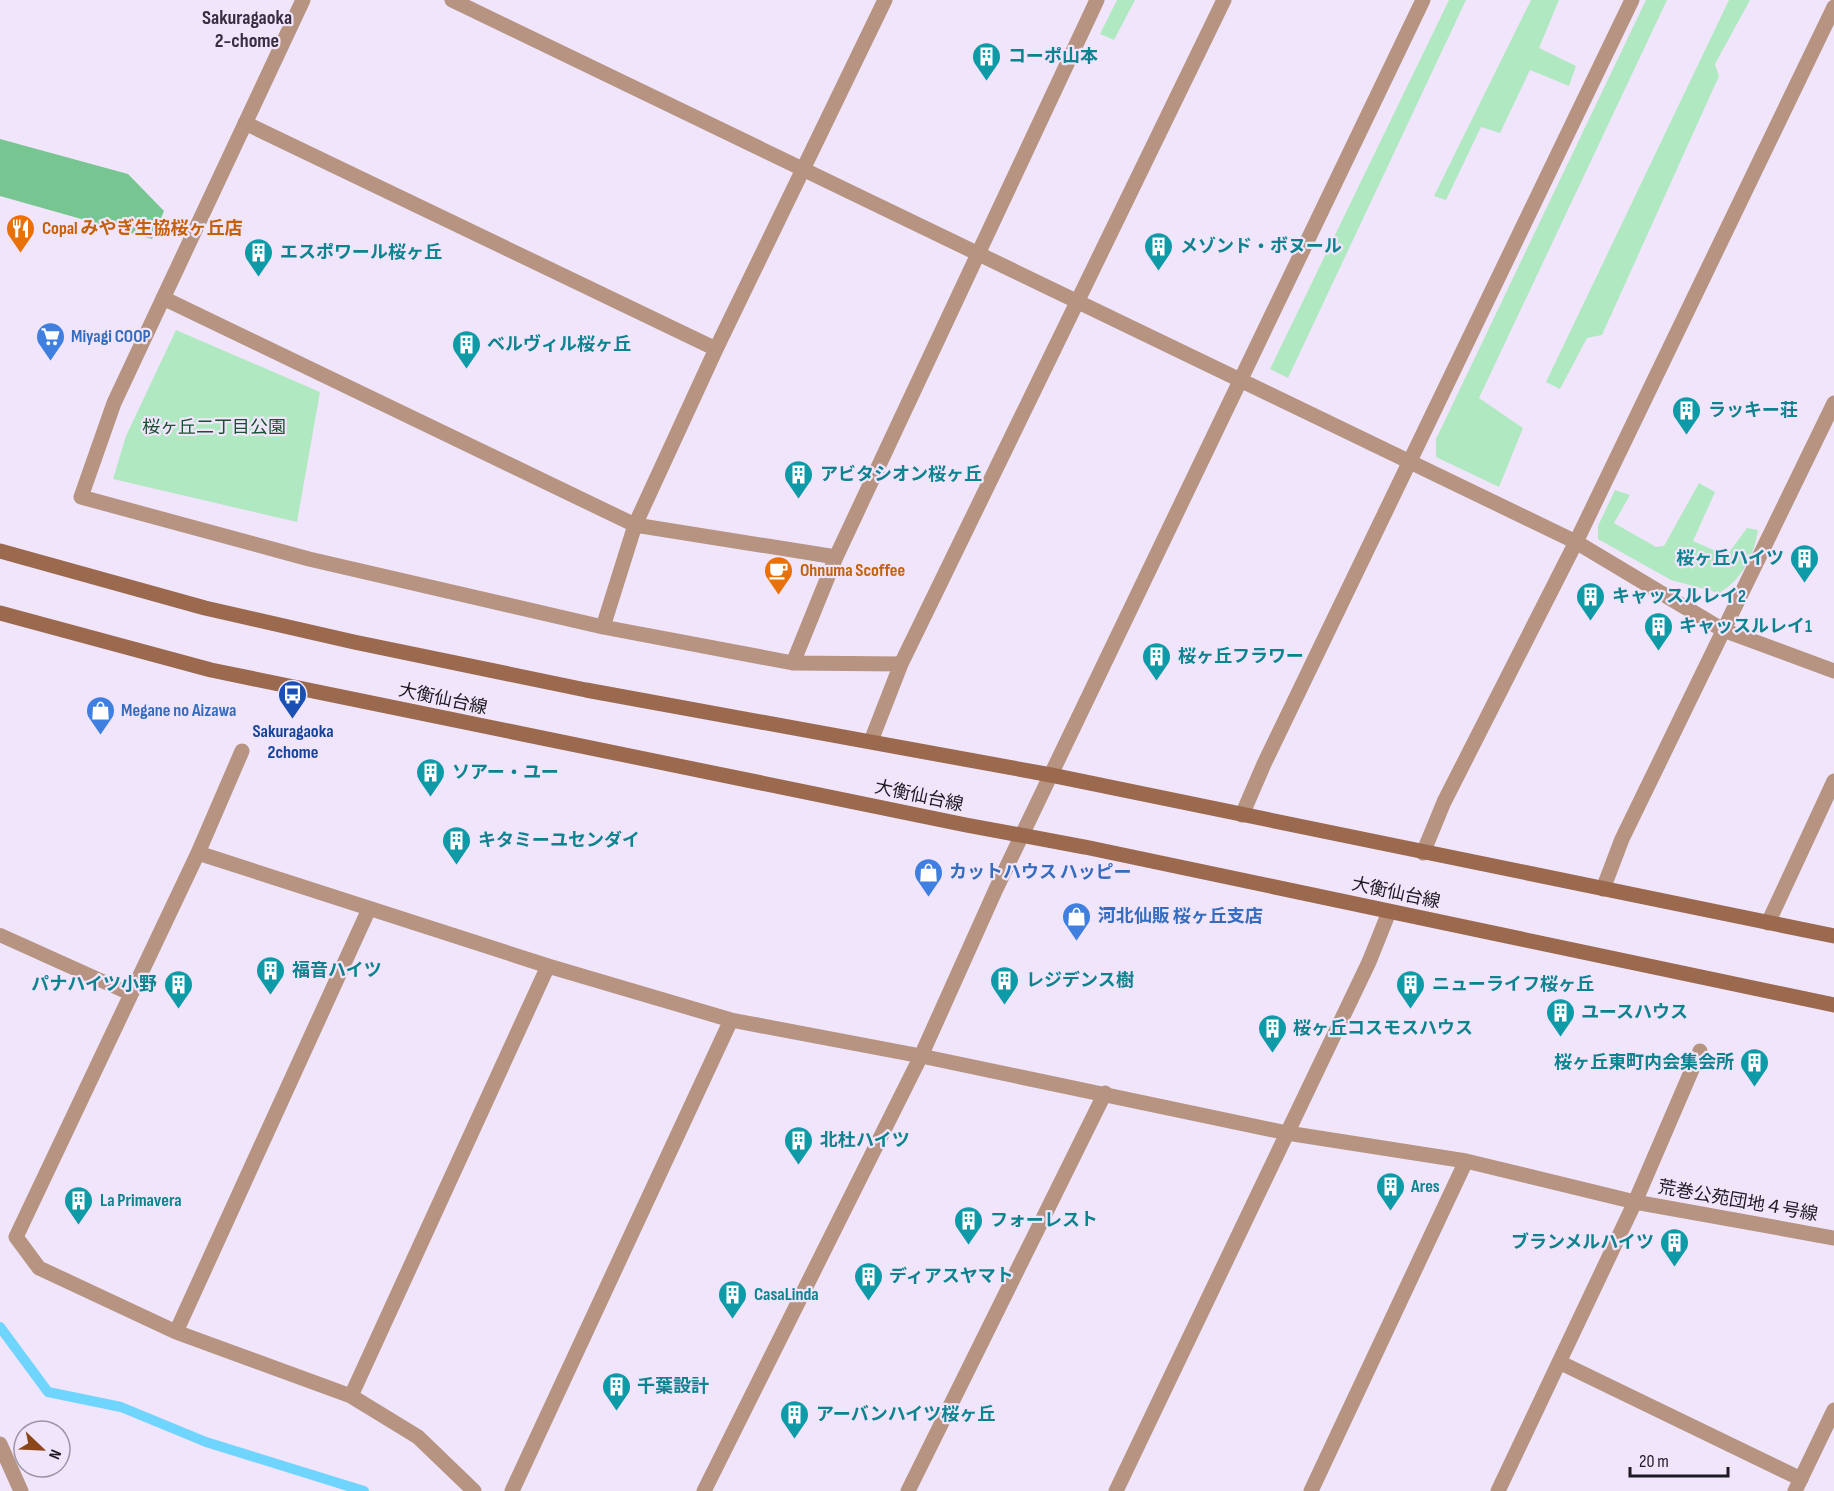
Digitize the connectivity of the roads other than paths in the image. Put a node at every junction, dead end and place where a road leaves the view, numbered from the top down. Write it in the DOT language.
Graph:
graph roads {
  1 [pos="303,0"];
  2 [pos="452,0"];
  3 [pos="885,0"];
  4 [pos="1097,0"];
  5 [pos="1224,0"];
  6 [pos="1423,0"];
  7 [pos="1632,0"];
  8 [pos="1834,7"];
  9 [pos="245,123"];
  10 [pos="804,170"];
  11 [pos="978,253"];
  12 [pos="163,298"];
  13 [pos="1078,302"];
  14 [pos="716,349"];
  15 [pos="1240,380"];
  16 [pos="1834,403"];
  17 [pos="1410,462"];
  18 [pos="635,525"];
  19 [pos="1576,542"];
  20 [pos="0,551"];
  21 [pos="836,557"];
  22 [pos="0,614"];
  23 [pos="603,627"];
  24 [pos="1723,630"];
  25 [pos="793,663"];
  26 [pos="901,664"];
  27 [pos="1834,671"];
  28 [pos="871,741"];
  29 [pos="242,751"];
  30 [pos="1051,776"];
  31 [pos="1834,781"];
  32 [pos="1242,815"];
  33 [pos="1022,835"];
  34 [pos="198,853"];
  35 [pos="1423,853"];
  36 [pos="1603,889"];
  37 [pos="369,909"];
  38 [pos="1389,912"];
  39 [pos="1768,923"];
  40 [pos="0,934"];
  41 [pos="1834,936"];
  42 [pos="548,966"];
  43 [pos="131,994"];
  44 [pos="1834,1005"];
  45 [pos="731,1020"];
  46 [pos="1700,1051"];
  47 [pos="921,1056"];
  48 [pos="1105,1093"];
  49 [pos="1287,1133"];
  50 [pos="1466,1161"];
  51 [pos="1635,1202"];
  52 [pos="1834,1238"];
  53 [pos="176,1332"];
  54 [pos="1559,1362"];
  55 [pos="351,1396"];
  56 [pos="1834,1410"];
  57 [pos="0,1444"];
  58 [pos="1798,1485"];
  59 [pos="21,1491"];
  60 [pos="474,1491"];
  61 [pos="512,1491"];
  62 [pos="704,1491"];
  63 [pos="908,1491"];
  64 [pos="1116,1491"];
  65 [pos="1311,1491"];
  66 [pos="1498,1491"];
  1 -- 9 [label="street"];
  2 -- 10 [label="street"];
  3 -- 10 [label="street"];
  4 -- 11 [label="street"];
  5 -- 13 [label="street"];
  6 -- 15 [label="street"];
  7 -- 17 [label="street"];
  8 -- 19 [label="street"];
  9 -- 12 [label="street"];
  9 -- 14 [label="street"];
  10 -- 11 [label="street"];
  10 -- 14 [label="street"];
  11 -- 13 [label="street"];
  11 -- 21 [label="street"];
  12 -- 18 [label="street"];
  12 -- 23 [label="street"];
  13 -- 15 [label="street"];
  13 -- 26 [label="street"];
  14 -- 18 [label="street"];
  15 -- 17 [label="street"];
  15 -- 30 [label="street"];
  16 -- 24 [label="street"];
  17 -- 19 [label="street"];
  17 -- 32 [label="street"];
  18 -- 21 [label="street"];
  18 -- 23 [label="street"];
  19 -- 24 [label="street"];
  19 -- 35 [label="street"];
  20 -- 28 [label="main road, 大衡仙台線"];
  21 -- 25 [label="street"];
  22 -- 33 [label="main road, 大衡仙台線"];
  23 -- 25 [label="street"];
  24 -- 27 [label="street"];
  24 -- 36 [label="street"];
  25 -- 26 [label="street"];
  26 -- 28 [label="street"];
  28 -- 30 [label="main road, 大衡仙台線"];
  29 -- 34 [label="street"];
  30 -- 32 [label="main road, 大衡仙台線"];
  30 -- 33 [label="street"];
  31 -- 39 [label="street"];
  32 -- 35 [label="main road, 大衡仙台線"];
  33 -- 38 [label="main road, 大衡仙台線"];
  33 -- 47 [label="street"];
  34 -- 37 [label="street, 荒巻公苑団地４号線"];
  34 -- 43 [label="street"];
  35 -- 36 [label="main road, 大衡仙台線"];
  36 -- 39 [label="main road, 大衡仙台線"];
  37 -- 42 [label="street, 荒巻公苑団地４号線"];
  37 -- 53 [label="street"];
  38 -- 44 [label="main road, 大衡仙台線"];
  38 -- 49 [label="street"];
  39 -- 41 [label="main road, 大衡仙台線"];
  40 -- 43 [label="lane"];
  42 -- 45 [label="street, 荒巻公苑団地４号線"];
  42 -- 55 [label="street"];
  43 -- 53 [label="street"];
  45 -- 47 [label="street, 荒巻公苑団地４号線"];
  45 -- 61 [label="street"];
  46 -- 51 [label="street"];
  47 -- 48 [label="street, 荒巻公苑団地４号線"];
  47 -- 62 [label="street"];
  48 -- 49 [label="street, 荒巻公苑団地４号線"];
  48 -- 63 [label="street"];
  49 -- 50 [label="street, 荒巻公苑団地４号線"];
  49 -- 64 [label="street"];
  50 -- 51 [label="street, 荒巻公苑団地４号線"];
  50 -- 65 [label="street"];
  51 -- 52 [label="street, 荒巻公苑団地４号線"];
  51 -- 54 [label="street"];
  53 -- 55 [label="street"];
  54 -- 58 [label="street"];
  54 -- 66 [label="street"];
  55 -- 60 [label="street"];
  56 -- 58 [label="street"];
  57 -- 59 [label="street"];
}
